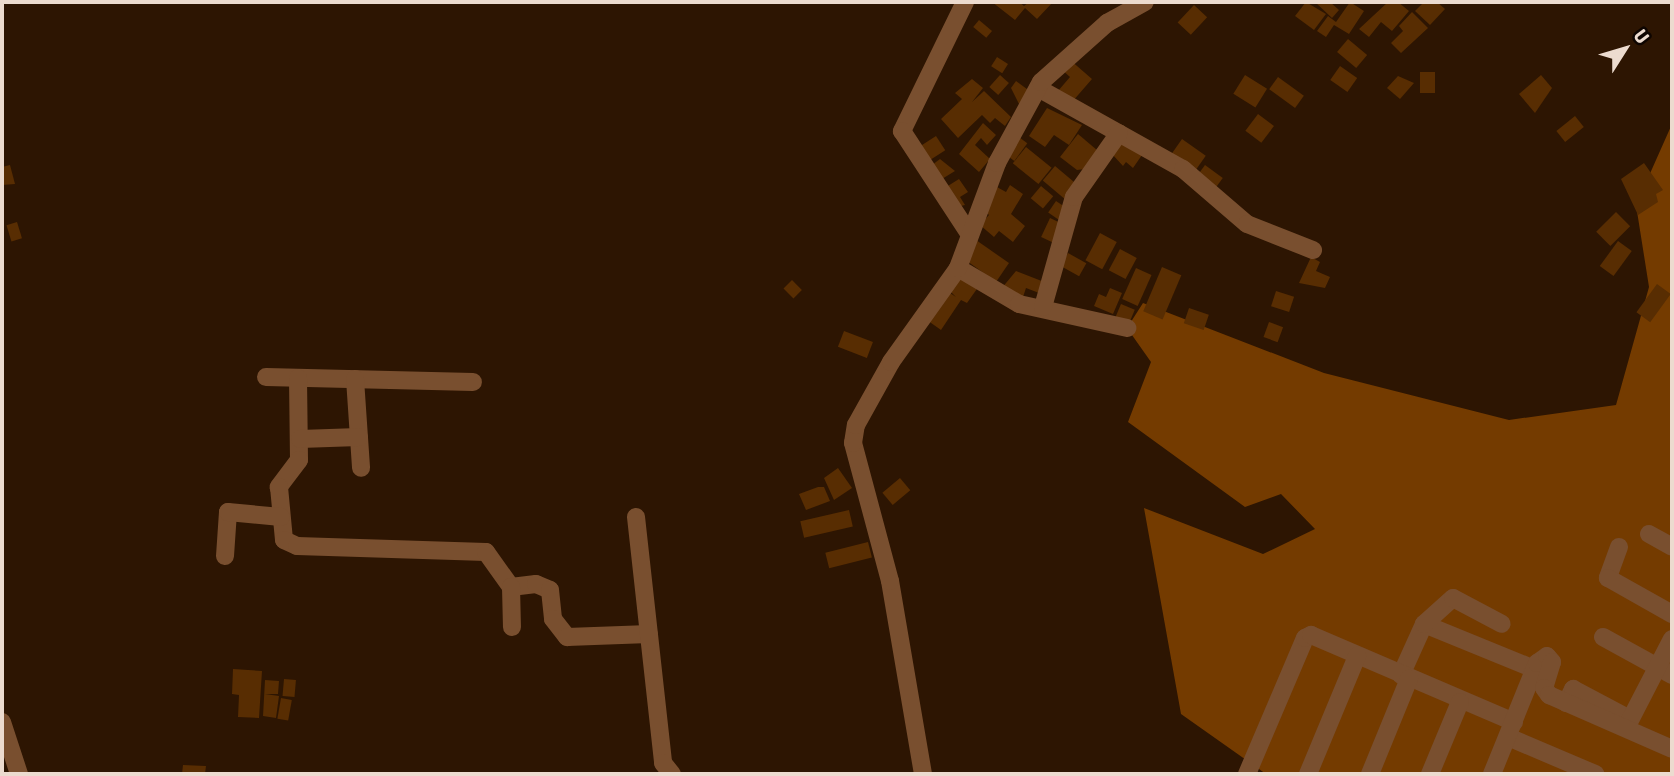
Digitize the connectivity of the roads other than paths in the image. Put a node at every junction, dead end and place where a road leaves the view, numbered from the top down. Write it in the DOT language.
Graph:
graph roads {
  1 [pos="964,2"];
  2 [pos="1145,2"];
  3 [pos="1038,88"];
  4 [pos="1119,133"];
  5 [pos="970,235"];
  6 [pos="1314,250"];
  7 [pos="958,268"];
  8 [pos="1043,307"];
  9 [pos="1128,328"];
  10 [pos="266,377"];
  11 [pos="298,378"];
  12 [pos="355,379"];
  13 [pos="473,382"];
  14 [pos="359,438"];
  15 [pos="300,439"];
  16 [pos="361,468"];
  17 [pos="281,517"];
  18 [pos="636,517"];
  19 [pos="1649,534"];
  20 [pos="1619,547"];
  21 [pos="1672,547"];
  22 [pos="225,556"];
  23 [pos="511,587"];
  24 [pos="1672,614"];
  25 [pos="1424,624"];
  26 [pos="1502,624"];
  27 [pos="512,627"];
  28 [pos="649,634"];
  29 [pos="1603,636"];
  30 [pos="1672,639"];
  31 [pos="1357,656"];
  32 [pos="1534,669"];
  33 [pos="1665,671"];
  34 [pos="1405,677"];
  35 [pos="1460,702"];
  36 [pos="2,722"];
  37 [pos="1628,723"];
  38 [pos="1511,729"];
  39 [pos="1672,749"];
  40 [pos="1557,767"];
  41 [pos="19,774"];
  42 [pos="672,774"];
  43 [pos="923,774"];
  44 [pos="1247,774"];
  45 [pos="1308,774"];
  46 [pos="1370,774"];
  47 [pos="1430,774"];
  48 [pos="1492,774"];
  49 [pos="1595,774"];
  1 -- 5 [label="street"];
  2 -- 3 [label="street"];
  3 -- 4 [label="street"];
  3 -- 5 [label="street"];
  4 -- 6 [label="street"];
  4 -- 8 [label="street"];
  5 -- 7 [label="street"];
  7 -- 8 [label="street"];
  7 -- 43 [label="street"];
  8 -- 9 [label="street"];
  10 -- 11 [label="street"];
  11 -- 12 [label="street"];
  11 -- 15 [label="street"];
  12 -- 13 [label="street"];
  12 -- 14 [label="street"];
  14 -- 15 [label="street"];
  14 -- 16 [label="street"];
  15 -- 17 [label="street"];
  17 -- 22 [label="street"];
  17 -- 23 [label="street"];
  18 -- 28 [label="street"];
  19 -- 21 [label="street"];
  20 -- 24 [label="street"];
  23 -- 27 [label="street"];
  23 -- 28 [label="street"];
  25 -- 26 [label="street"];
  25 -- 32 [label="street"];
  25 -- 34 [label="street"];
  28 -- 42 [label="street"];
  29 -- 33 [label="street"];
  30 -- 33 [label="street"];
  31 -- 34 [label="street"];
  31 -- 44 [label="street"];
  31 -- 45 [label="street"];
  32 -- 37 [label="street"];
  32 -- 38 [label="street"];
  33 -- 37 [label="street"];
  34 -- 35 [label="street"];
  34 -- 46 [label="street"];
  35 -- 38 [label="street"];
  35 -- 47 [label="street"];
  36 -- 41 [label="street"];
  37 -- 39 [label="street"];
  38 -- 40 [label="street"];
  38 -- 48 [label="street"];
  40 -- 49 [label="street"];
}
